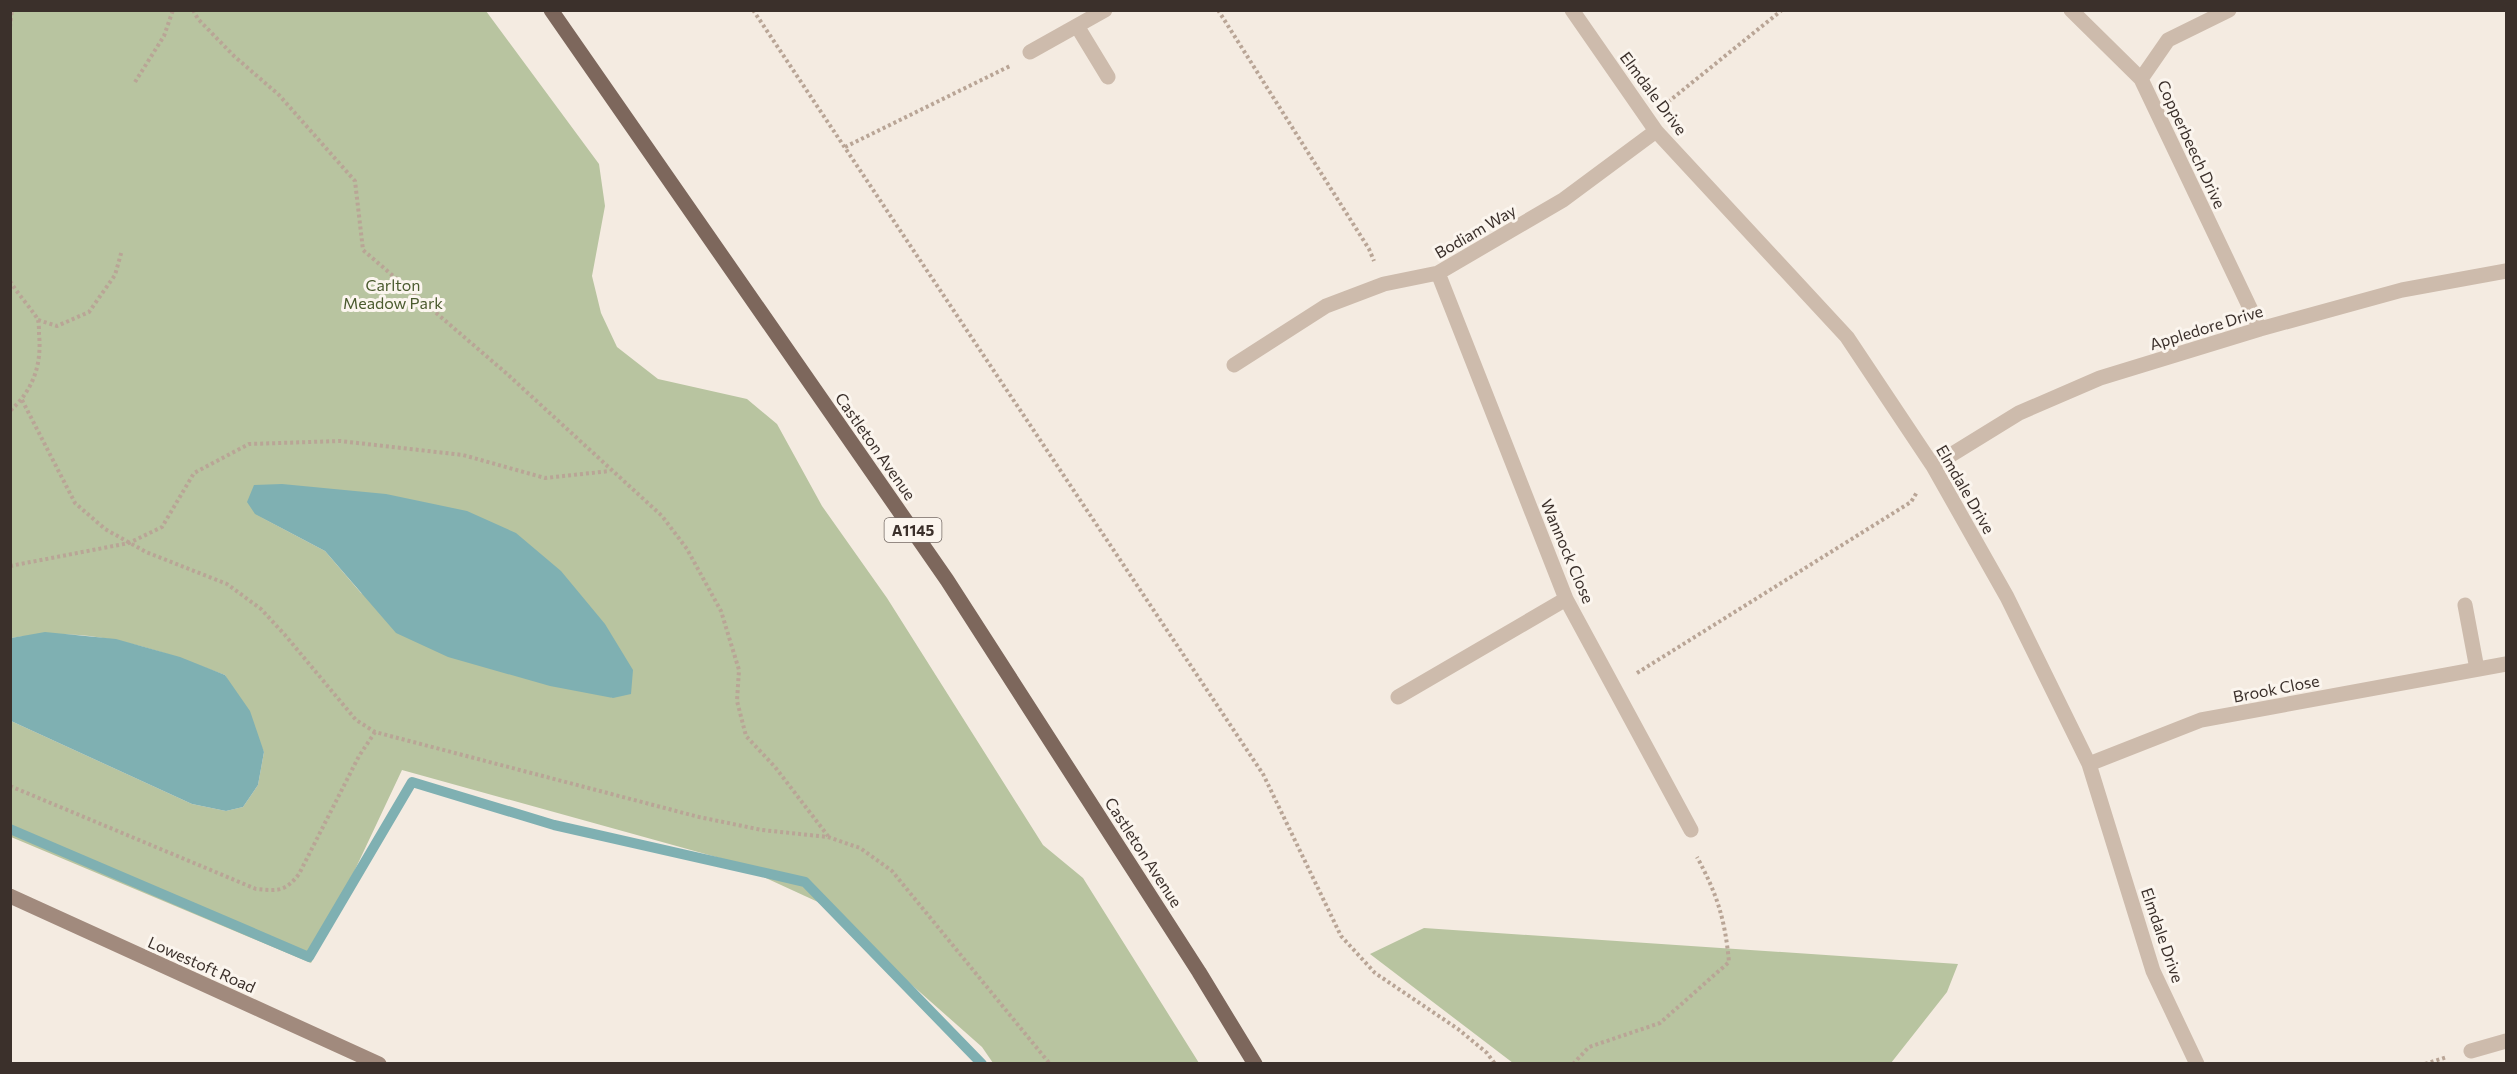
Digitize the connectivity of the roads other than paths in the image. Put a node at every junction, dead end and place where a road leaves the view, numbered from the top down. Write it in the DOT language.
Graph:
graph roads {
  1 [pos="551,10"];
  2 [pos="1106,10"];
  3 [pos="1572,10"];
  4 [pos="2071,10"];
  5 [pos="2229,10"];
  6 [pos="1077,26"];
  7 [pos="1030,52"];
  8 [pos="1108,77"];
  9 [pos="2141,79"];
  10 [pos="1656,131"];
  11 [pos="2506,272"];
  12 [pos="1438,273"];
  13 [pos="2260,329"];
  14 [pos="1234,365"];
  15 [pos="1933,466"];
  16 [pos="1566,599"];
  17 [pos="2465,604"];
  18 [pos="2506,664"];
  19 [pos="2477,669"];
  20 [pos="1398,697"];
  21 [pos="2089,764"];
  22 [pos="1691,830"];
  23 [pos="10,896"];
  24 [pos="2506,1041"];
  25 [pos="2471,1051"];
  26 [pos="379,1064"];
  27 [pos="1255,1064"];
  28 [pos="2197,1064"];
  1 -- 27 [label="main road, Castleton Avenue / A1145"];
  2 -- 6 [label="street"];
  3 -- 10 [label="street, Elmdale Drive"];
  4 -- 9 [label="street"];
  5 -- 9 [label="street, Copperbeech Drive"];
  6 -- 7 [label="street"];
  6 -- 8 [label="street"];
  9 -- 13 [label="street, Copperbeech Drive"];
  10 -- 12 [label="street, Bodiam Way"];
  10 -- 15 [label="street, Elmdale Drive"];
  11 -- 13 [label="street, Appledore Drive"];
  12 -- 14 [label="street, Bodiam Way"];
  12 -- 16 [label="street, Wannock Close"];
  13 -- 15 [label="street, Appledore Drive"];
  15 -- 21 [label="street, Elmdale Drive"];
  16 -- 20 [label="street"];
  16 -- 22 [label="street, Wannock Close"];
  17 -- 19 [label="street"];
  18 -- 19 [label="street, Brook Close"];
  19 -- 21 [label="street, Brook Close"];
  21 -- 28 [label="street, Elmdale Drive"];
  23 -- 26 [label="street, Lowestoft Road"];
  24 -- 25 [label="street"];
}
